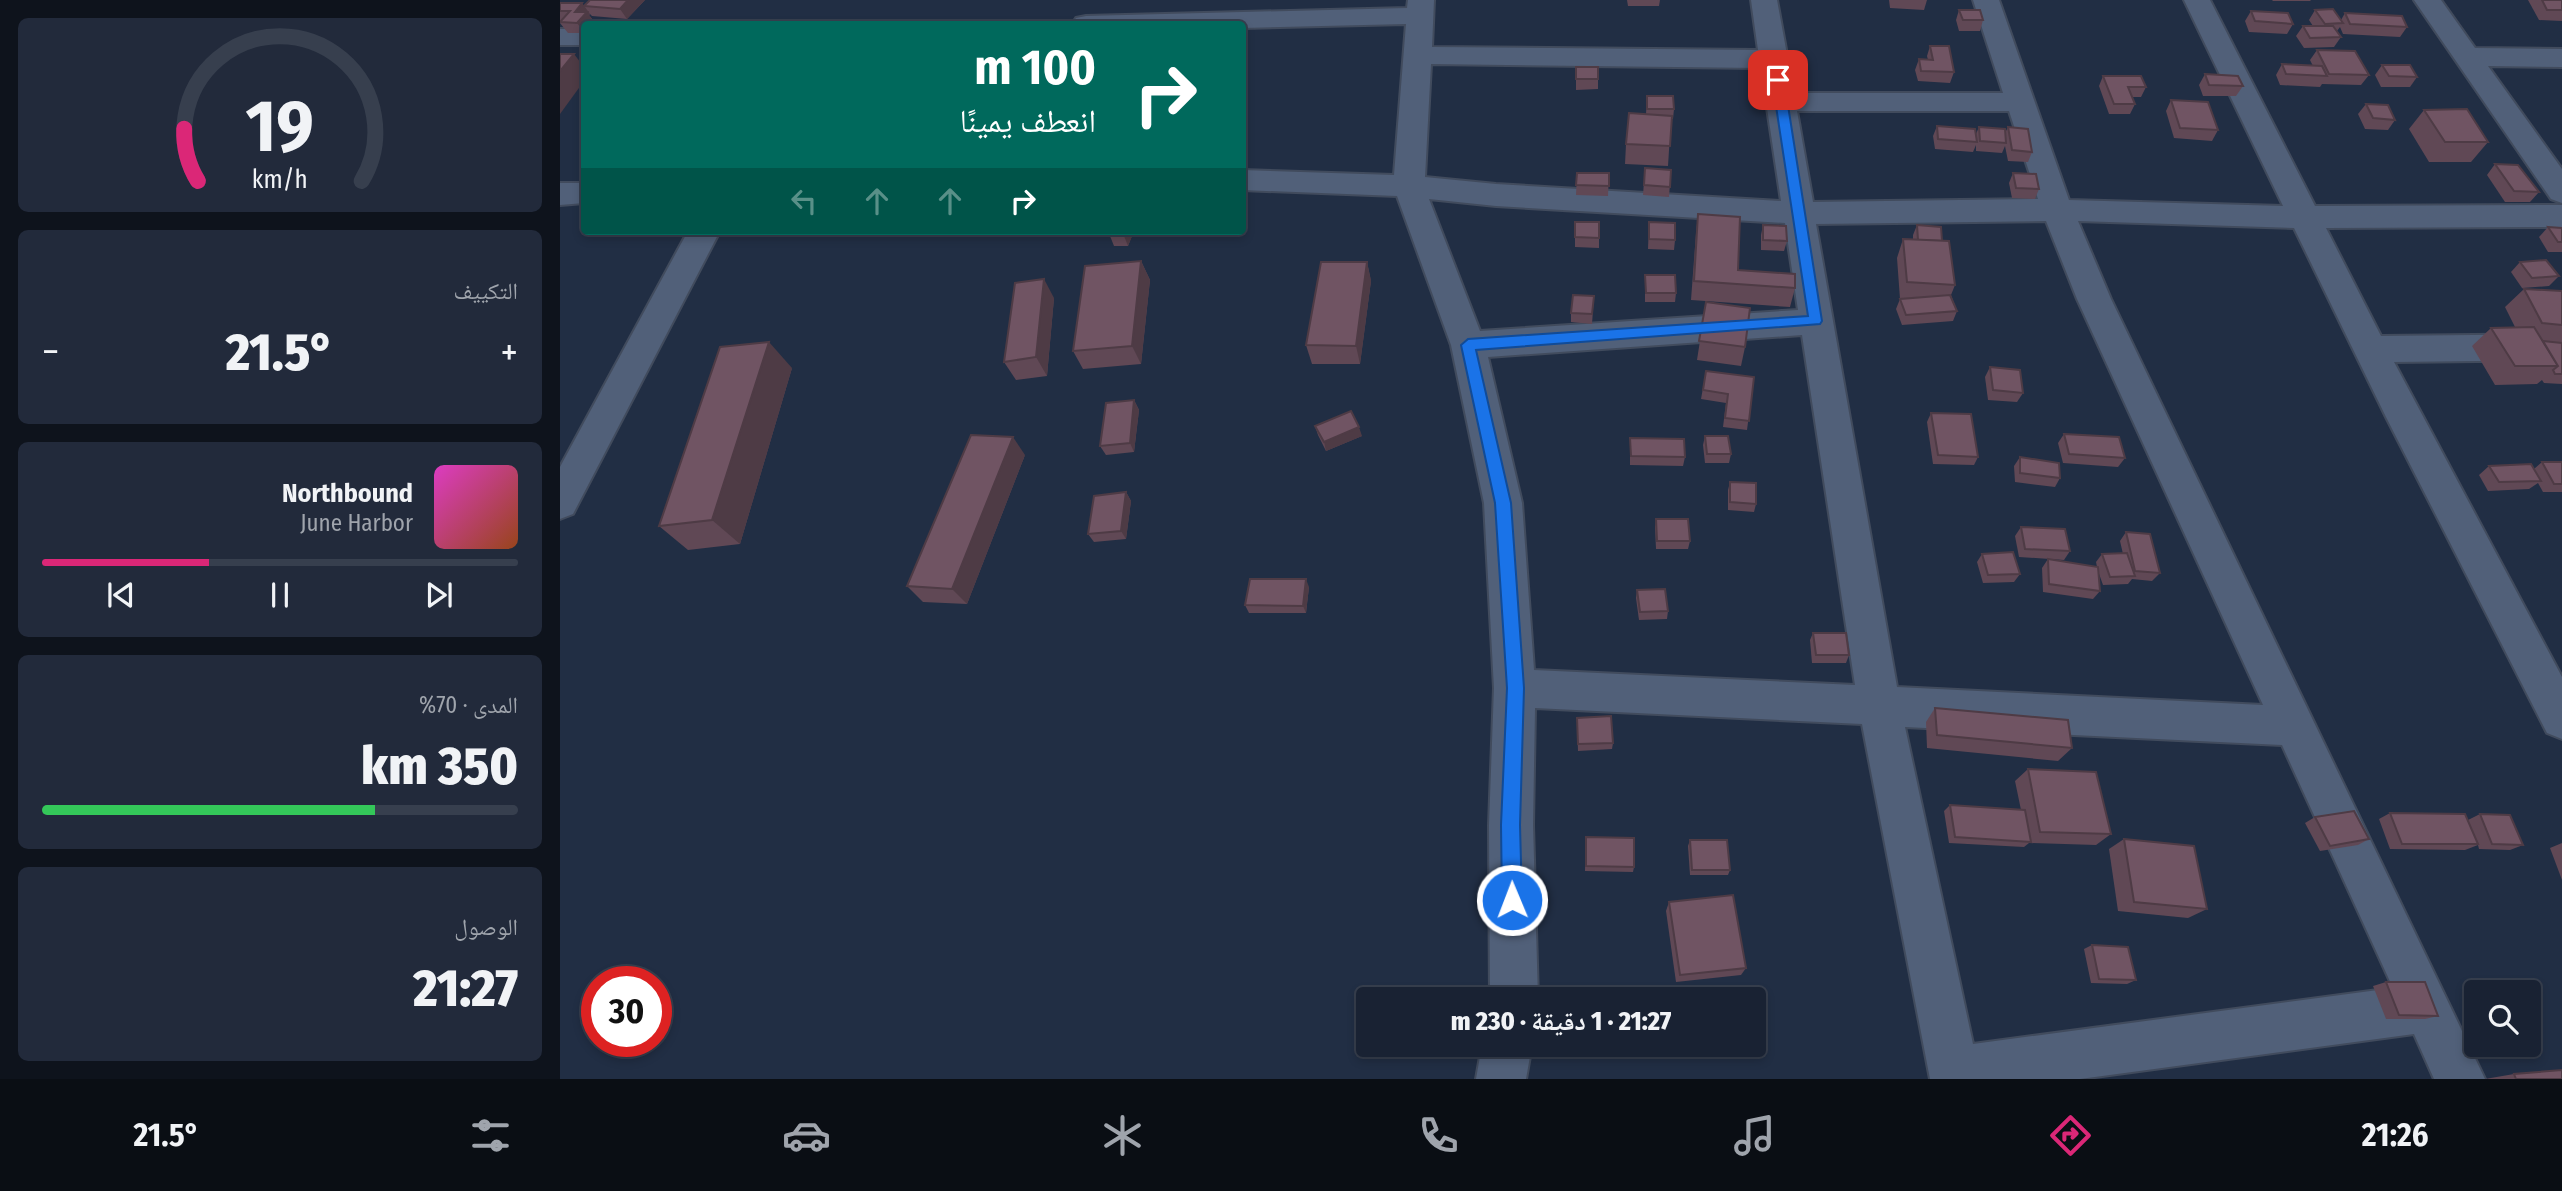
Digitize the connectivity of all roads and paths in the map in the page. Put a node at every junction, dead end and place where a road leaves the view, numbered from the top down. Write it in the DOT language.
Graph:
graph roads {
  1 [pos="1765,0"];
  2 [pos="1986,0"];
  3 [pos="2197,0"];
  4 [pos="2427,0"];
  5 [pos="1420,8"];
  6 [pos="1149,21"];
  7 [pos="560,37"];
  8 [pos="581,37"];
  9 [pos="1417,55"];
  10 [pos="2465,57"];
  11 [pos="2562,58"];
  12 [pos="1774,59"];
  13 [pos="1782,102"];
  14 [pos="2019,102"];
  15 [pos="1246,180"];
  16 [pos="1409,186"];
  17 [pos="2562,192"];
  18 [pos="581,193"];
  19 [pos="560,194"];
  20 [pos="2057,210"];
  21 [pos="1797,213"];
  22 [pos="2562,216"];
  23 [pos="2303,217"];
  24 [pos="703,235"];
  25 [pos="1815,321"];
  26 [pos="1468,345"];
  27 [pos="2562,346"];
  28 [pos="2371,349"];
  29 [pos="569,470"];
  30 [pos="560,503"];
  31 [pos="1515,688"];
  32 [pos="2557,701"];
  33 [pos="1880,705"];
  34 [pos="2294,726"];
  35 [pos="1514,987"];
  36 [pos="2427,1008"];
  37 [pos="1505,1057"];
  38 [pos="1955,1075"];
  39 [pos="1501,1079"];
  40 [pos="2460,1079"];
  1 -- 12 [label="street"];
  2 -- 14 [label="street"];
  3 -- 23 [label="street"];
  4 -- 10 [label="street"];
  5 -- 6 [label="street"];
  5 -- 9 [label="street"];
  7 -- 8 [label="street"];
  9 -- 12 [label="street"];
  9 -- 16 [label="street"];
  10 -- 11 [label="street"];
  10 -- 17 [label="street"];
  12 -- 13 [label="street"];
  13 -- 14 [label="street"];
  13 -- 21 [label="street"];
  14 -- 20 [label="street"];
  15 -- 16 [label="street"];
  16 -- 21 [label="street"];
  16 -- 26 [label="street"];
  18 -- 19 [label="street"];
  20 -- 21 [label="street"];
  20 -- 23 [label="street"];
  20 -- 34 [label="street"];
  21 -- 25 [label="street"];
  22 -- 23 [label="street"];
  23 -- 28 [label="street"];
  24 -- 29 [label="street"];
  25 -- 26 [label="street"];
  25 -- 33 [label="street"];
  26 -- 31 [label="street"];
  27 -- 28 [label="street"];
  28 -- 32 [label="street"];
  29 -- 30 [label="street"];
  31 -- 33 [label="street"];
  31 -- 35 [label="street"];
  33 -- 34 [label="street"];
  33 -- 38 [label="street"];
  34 -- 36 [label="street"];
  36 -- 38 [label="street"];
  36 -- 40 [label="street"];
  37 -- 39 [label="street"];
}
